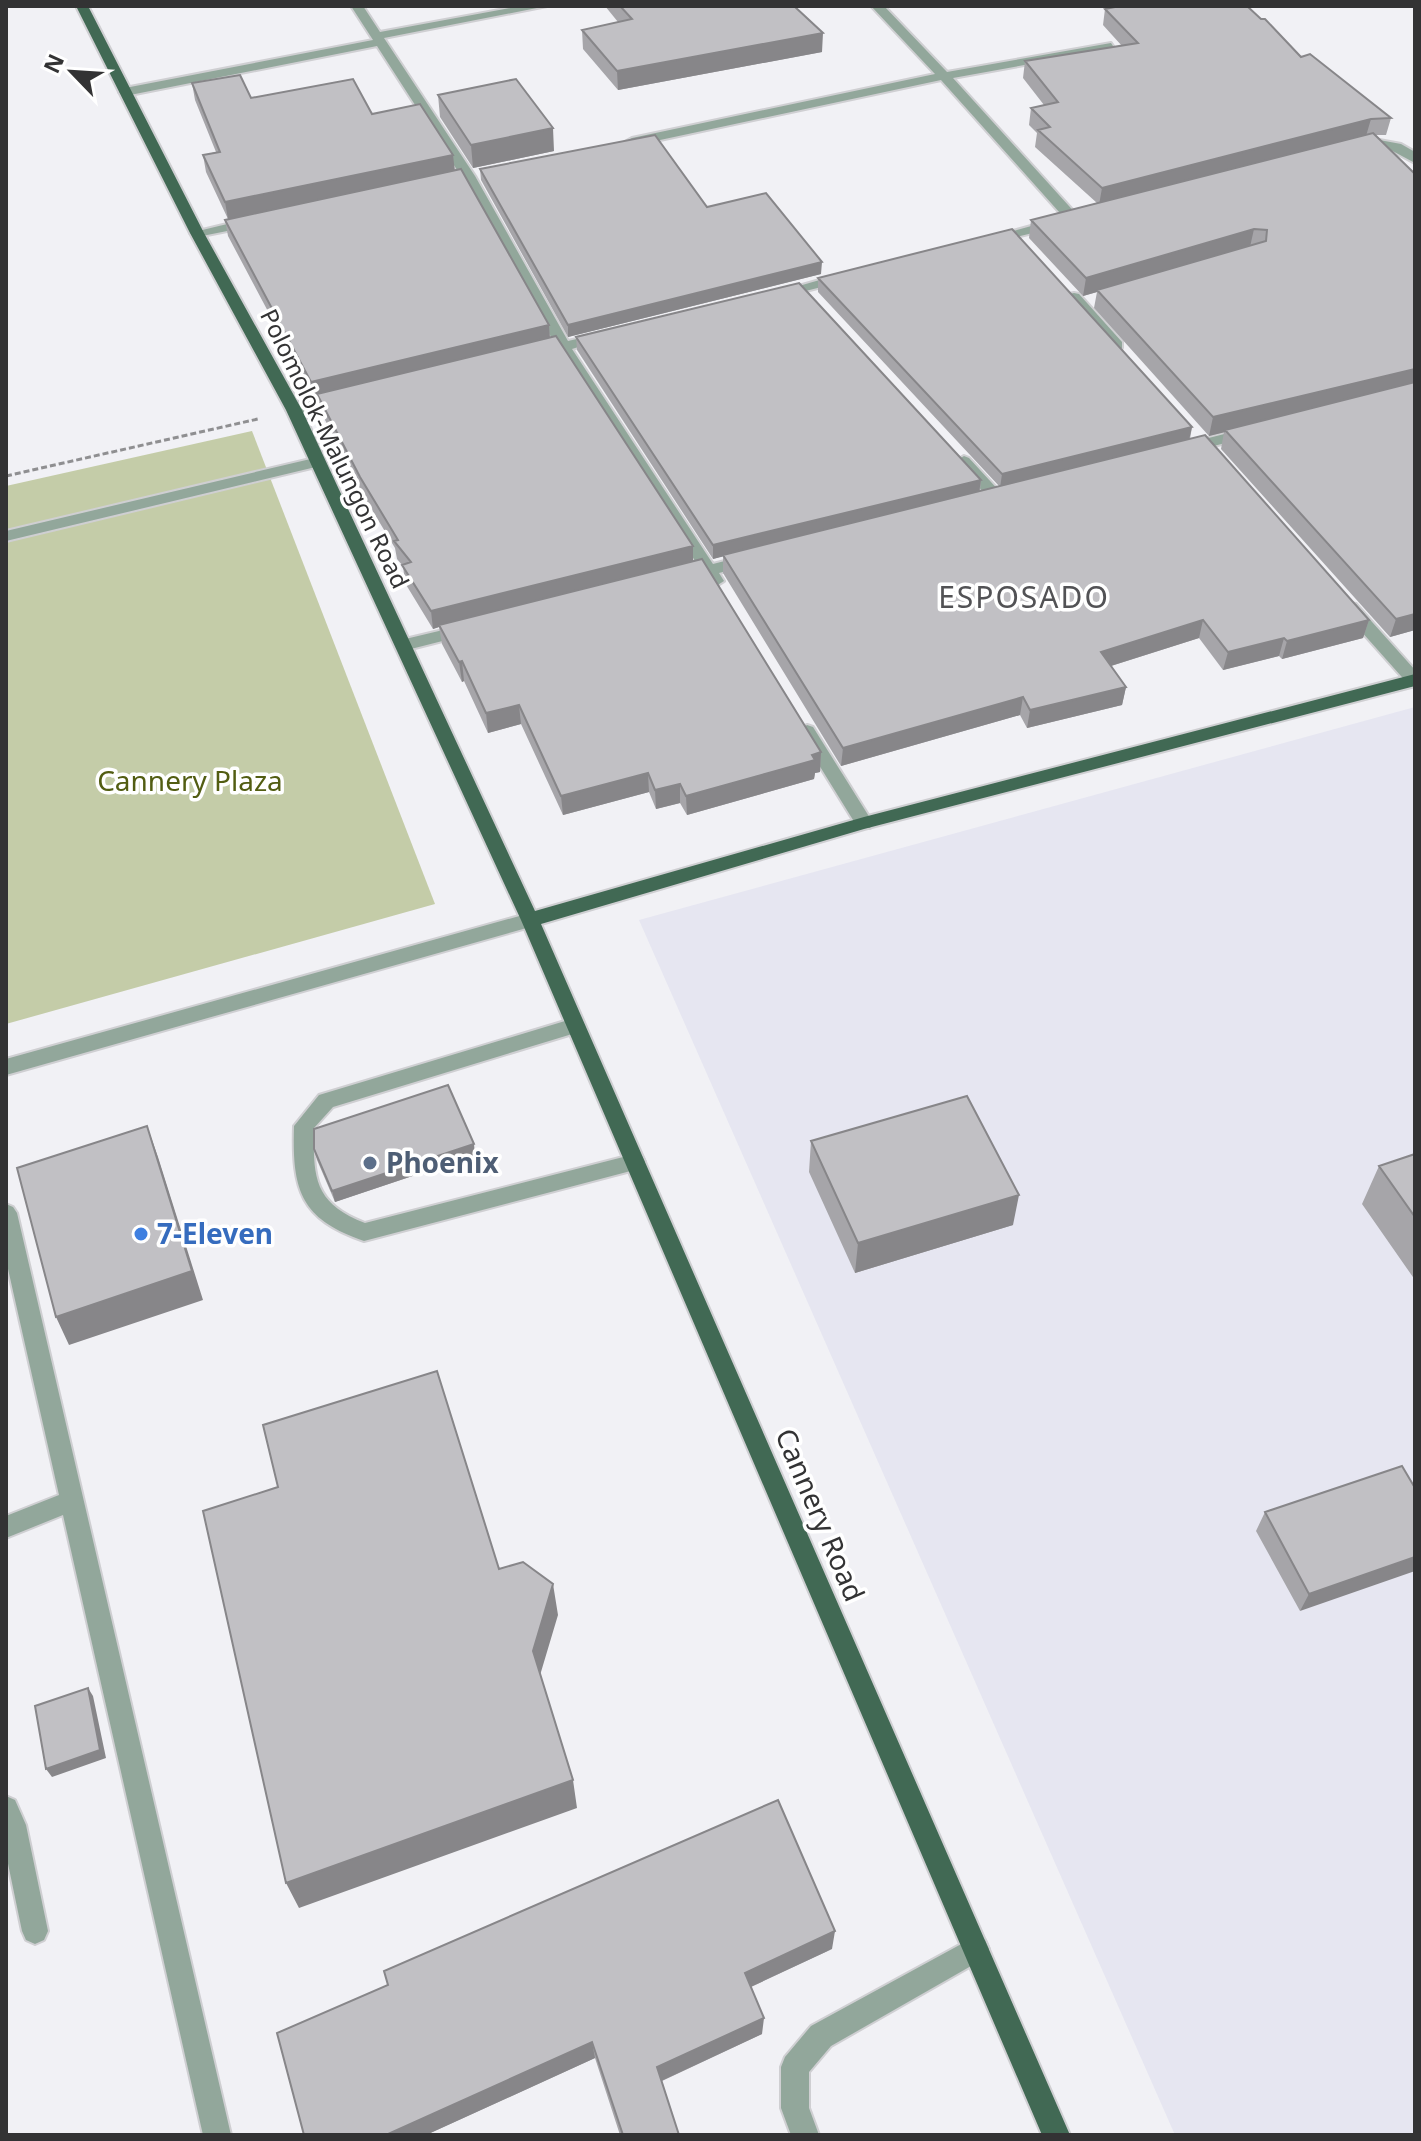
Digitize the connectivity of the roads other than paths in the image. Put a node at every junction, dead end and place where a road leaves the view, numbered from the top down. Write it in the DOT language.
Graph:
graph roads {
  1 [pos="82,6"];
  2 [pos="357,6"];
  3 [pos="541,6"];
  4 [pos="877,6"];
  5 [pos="379,39"];
  6 [pos="1107,46"];
  7 [pos="944,76"];
  8 [pos="125,92"];
  9 [pos="622,144"];
  10 [pos="1337,150"];
  11 [pos="1415,159"];
  12 [pos="272,218"];
  13 [pos="197,233"];
  14 [pos="983,241"];
  15 [pos="863,272"];
  16 [pos="1061,284"];
  17 [pos="758,299"];
  18 [pos="624,332"];
  19 [pos="564,347"];
  20 [pos="1127,356"];
  21 [pos="519,357"];
  22 [pos="354,396"];
  23 [pos="294,410"];
  24 [pos="1265,429"];
  25 [pos="953,450"];
  26 [pos="1175,451"];
  27 [pos="319,462"];
  28 [pos="996,497"];
  29 [pos="6,536"];
  30 [pos="770,554"];
  31 [pos="709,570"];
  32 [pos="663,581"];
  33 [pos="725,597"];
  34 [pos="1341,597"];
  35 [pos="480,626"];
  36 [pos="403,645"];
  37 [pos="1415,681"];
  38 [pos="799,716"];
  39 [pos="864,823"];
  40 [pos="530,920"];
  41 [pos="575,1026"];
  42 [pos="6,1067"];
  43 [pos="635,1162"];
  44 [pos="6,1213"];
  45 [pos="71,1501"];
  46 [pos="6,1527"];
  47 [pos="6,1809"];
  48 [pos="35,1931"];
  49 [pos="976,1949"];
  50 [pos="217,2135"];
  51 [pos="805,2135"];
  52 [pos="1056,2135"];
  1 -- 8 [label="main road, Polomolok-Malungon Road"];
  2 -- 5 [label="street"];
  3 -- 5 [label="street"];
  4 -- 7 [label="street"];
  5 -- 8 [label="street"];
  5 -- 19 [label="street"];
  6 -- 7 [label="street"];
  7 -- 9 [label="street"];
  7 -- 14 [label="street"];
  8 -- 13 [label="main road, Polomolok-Malungon Road"];
  10 -- 11 [label="street"];
  12 -- 13 [label="street"];
  13 -- 23 [label="main road, Polomolok-Malungon Road"];
  15 -- 17 [label="street"];
  16 -- 20 [label="street"];
  18 -- 19 [label="street"];
  19 -- 21 [label="street"];
  19 -- 31 [label="street"];
  22 -- 23 [label="street"];
  23 -- 27 [label="main road, Polomolok-Malungon Road"];
  24 -- 26 [label="street"];
  25 -- 28 [label="street"];
  27 -- 29 [label="street"];
  27 -- 36 [label="main road, Polomolok-Malungon Road"];
  30 -- 31 [label="street"];
  31 -- 32 [label="street"];
  31 -- 33 [label="street"];
  34 -- 37 [label="street"];
  35 -- 36 [label="street"];
  36 -- 40 [label="main road, Polomolok-Malungon Road"];
  37 -- 39 [label="main road"];
  38 -- 39 [label="street"];
  39 -- 40 [label="main road"];
  40 -- 41 [label="main road, Cannery Road"];
  40 -- 42 [label="street"];
  41 -- 43 [label="main road, Cannery Road"];
  41 -- 43 [label="street"];
  43 -- 49 [label="main road, Cannery Road"];
  44 -- 45 [label="street"];
  45 -- 46 [label="street"];
  45 -- 50 [label="street"];
  47 -- 48 [label="street"];
  49 -- 51 [label="street"];
  49 -- 52 [label="main road, Cannery Road"];
}
